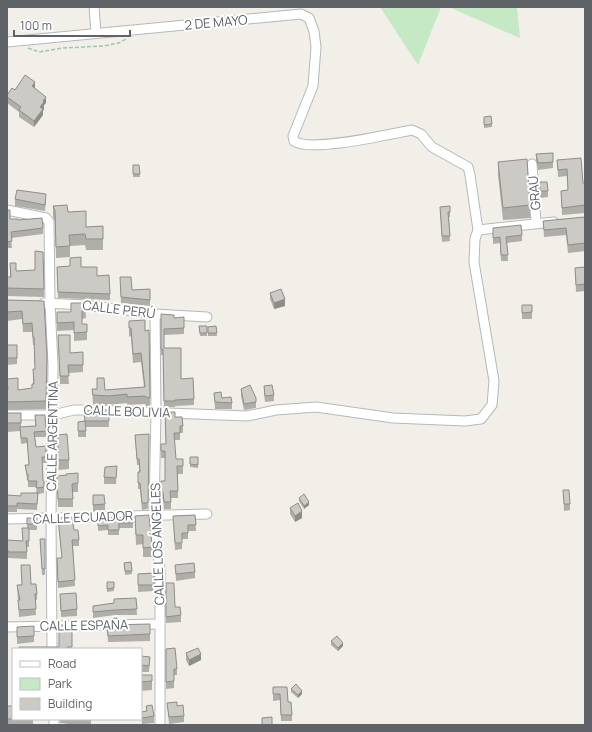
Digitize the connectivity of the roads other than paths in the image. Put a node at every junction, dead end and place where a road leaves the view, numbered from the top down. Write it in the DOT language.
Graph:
graph roads {
  1 [pos="94,7"];
  2 [pos="96,33"];
  3 [pos="7,42"];
  4 [pos="532,164"];
  5 [pos="7,210"];
  6 [pos="564,221"];
  7 [pos="536,223"];
  8 [pos="478,230"];
  9 [pos="36,303"];
  10 [pos="50,303"];
  11 [pos="155,314"];
  12 [pos="207,317"];
  13 [pos="156,412"];
  14 [pos="7,415"];
  15 [pos="53,415"];
  16 [pos="207,514"];
  17 [pos="154,515"];
  18 [pos="7,518"];
  19 [pos="51,518"];
  20 [pos="160,624"];
  21 [pos="52,626"];
  22 [pos="7,627"];
  23 [pos="52,648"];
  24 [pos="160,725"];
  1 -- 2 [label="street"];
  2 -- 3 [label="street, 2 DE MAYO"];
  2 -- 8 [label="street, 2 DE MAYO"];
  4 -- 7 [label="street, GRAU"];
  5 -- 10 [label="street, CALLE ARGENTINA"];
  6 -- 7 [label="street"];
  7 -- 8 [label="street"];
  8 -- 13 [label="street, CALLE BOLIVIA"];
  9 -- 10 [label="street, CALLE PERÚ"];
  10 -- 11 [label="street, CALLE PERÚ"];
  10 -- 15 [label="street, CALLE ARGENTINA"];
  11 -- 12 [label="street, CALLE PERÚ"];
  11 -- 13 [label="street, CALLE LOS ÁNGELES"];
  13 -- 15 [label="street, CALLE BOLIVIA"];
  13 -- 17 [label="street, CALLE LOS ÁNGELES"];
  14 -- 15 [label="street, CALLE BOLIVIA"];
  15 -- 19 [label="street, CALLE ARGENTINA"];
  16 -- 17 [label="street, CALLE ECUADOR"];
  17 -- 19 [label="street, CALLE ECUADOR"];
  17 -- 20 [label="street, CALLE LOS ÁNGELES"];
  18 -- 19 [label="street, CALLE ECUADOR"];
  19 -- 21 [label="street, CALLE ARGENTINA"];
  20 -- 21 [label="street, CALLE ESPAÑA"];
  20 -- 24 [label="street, CALLE LOS ÁNGELES"];
  21 -- 22 [label="street, CALLE ESPAÑA"];
  21 -- 23 [label="street, CALLE ARGENTINA"];
}
